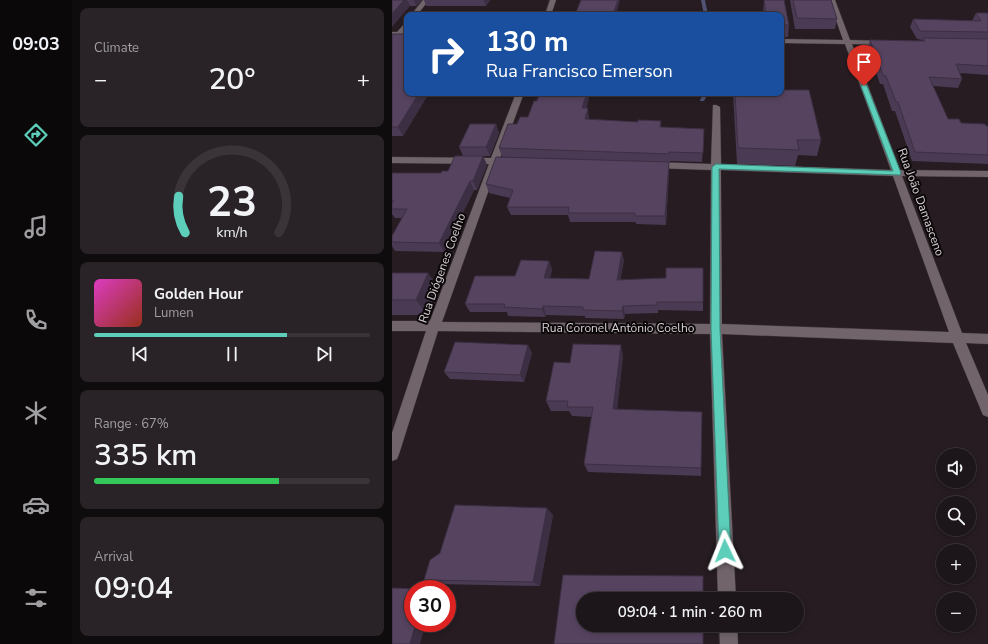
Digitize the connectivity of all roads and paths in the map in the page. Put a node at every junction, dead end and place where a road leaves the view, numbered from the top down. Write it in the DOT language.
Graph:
graph roads {
  1 [pos="426,0"];
  2 [pos="553,0"];
  3 [pos="832,0"];
  4 [pos="416,12"];
  5 [pos="549,12"];
  6 [pos="404,26"];
  7 [pos="395,34"];
  8 [pos="784,41"];
  9 [pos="392,42"];
  10 [pos="847,43"];
  11 [pos="894,43"];
  12 [pos="519,96"];
  13 [pos="716,108"];
  14 [pos="392,160"];
  15 [pos="496,161"];
  16 [pos="519,162"];
  17 [pos="645,165"];
  18 [pos="716,167"];
  19 [pos="898,173"];
  20 [pos="988,174"];
  21 [pos="392,326"];
  22 [pos="434,326"];
  23 [pos="716,329"];
  24 [pos="958,339"];
  25 [pos="988,339"];
  26 [pos="988,411"];
  27 [pos="392,454"];
  28 [pos="727,592"];
  29 [pos="728,632"];
  30 [pos="729,644"];
  1 -- 4 [label="street"];
  2 -- 5 [label="street"];
  3 -- 10 [label="street, Rua João Damasceno"];
  6 -- 7 [label="street"];
  7 -- 9 [label="street"];
  8 -- 10 [label="street"];
  10 -- 11 [label="street"];
  10 -- 19 [label="street, Rua João Damasceno"];
  12 -- 15 [label="street, Rua Diógenes Coelho"];
  13 -- 18 [label="street"];
  14 -- 15 [label="street"];
  15 -- 16 [label="street"];
  15 -- 22 [label="street, Rua Diógenes Coelho"];
  17 -- 18 [label="street"];
  18 -- 19 [label="street"];
  18 -- 23 [label="street"];
  19 -- 20 [label="street"];
  19 -- 24 [label="street, Rua João Damasceno"];
  21 -- 22 [label="street, Rua Coronel Antônio Coelho"];
  22 -- 23 [label="street, Rua Coronel Antônio Coelho"];
  22 -- 27 [label="street, Rua Diógenes Coelho"];
  23 -- 24 [label="street, Rua Coronel Antônio Coelho"];
  23 -- 28 [label="street"];
  24 -- 25 [label="street, Rua Coronel Antônio Coelho"];
  24 -- 26 [label="street, Rua João Damasceno"];
  29 -- 30 [label="street"];
}
